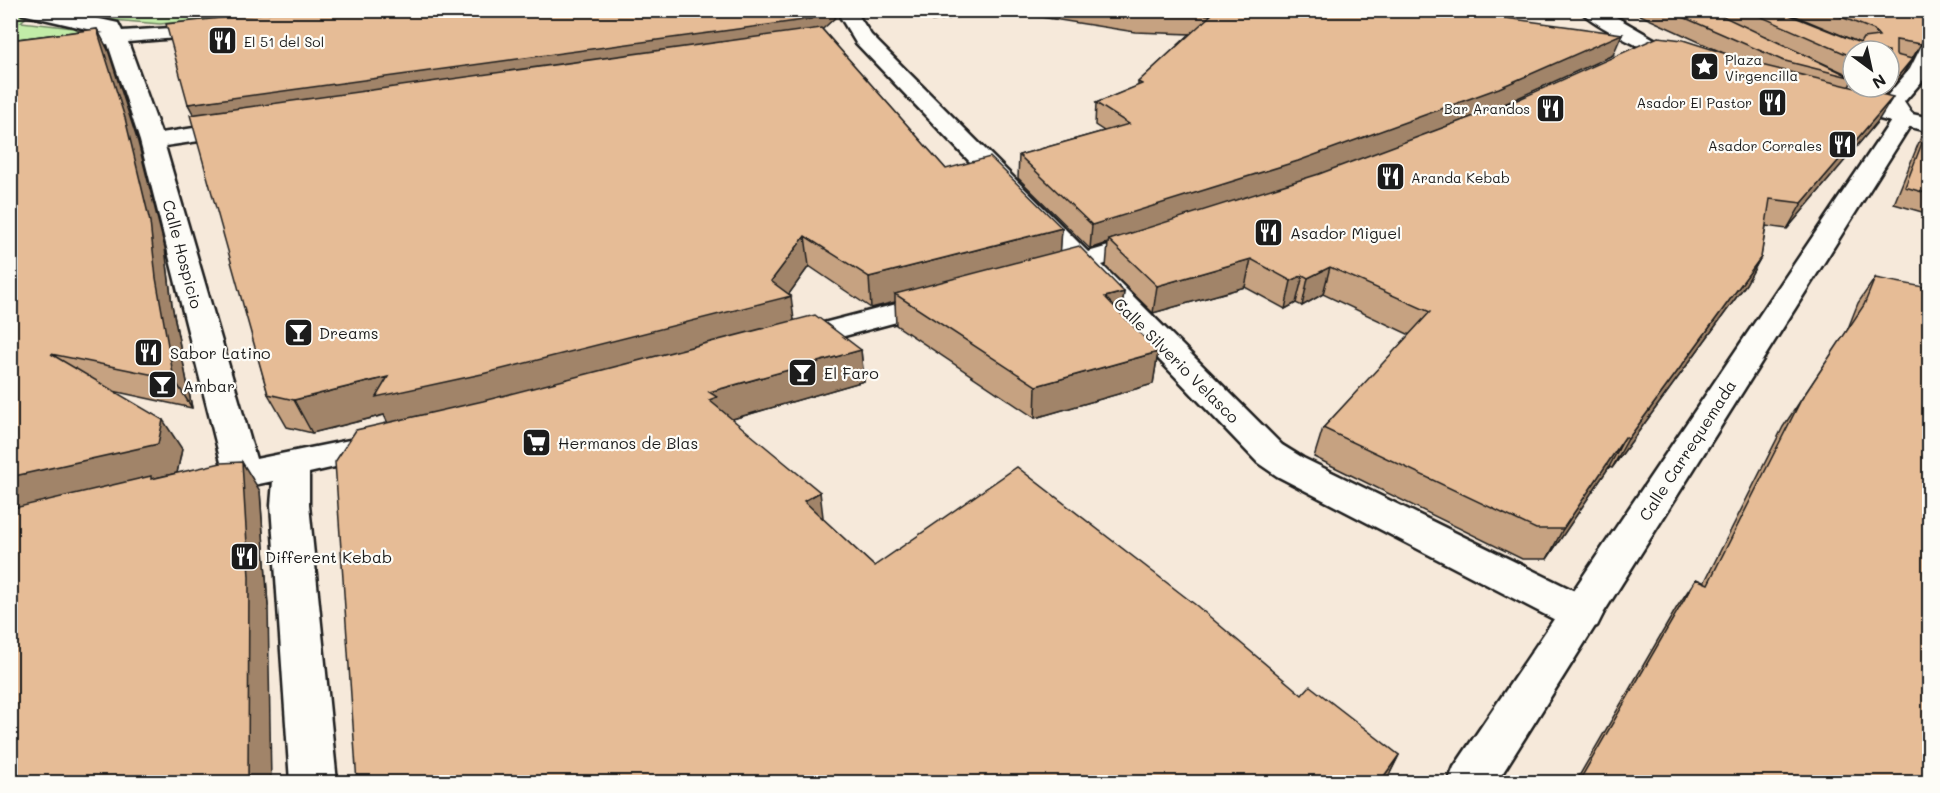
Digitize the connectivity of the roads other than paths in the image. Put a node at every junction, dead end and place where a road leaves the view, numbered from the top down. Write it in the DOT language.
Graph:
graph roads {
  1 [pos="845,10"];
  2 [pos="1589,10"];
  3 [pos="31,11"];
  4 [pos="238,27"];
  5 [pos="116,37"];
  6 [pos="863,39"];
  7 [pos="839,42"];
  8 [pos="1654,47"];
  9 [pos="1929,47"];
  10 [pos="10,51"];
  11 [pos="1618,53"];
  12 [pos="1708,66"];
  13 [pos="1917,70"];
  14 [pos="1837,81"];
  15 [pos="1820,97"];
  16 [pos="1909,115"];
  17 [pos="259,125"];
  18 [pos="152,141"];
  19 [pos="1172,235"];
  20 [pos="1084,263"];
  21 [pos="1026,279"];
  22 [pos="969,294"];
  23 [pos="761,349"];
  24 [pos="416,438"];
  25 [pos="291,466"];
  26 [pos="242,473"];
  27 [pos="173,490"];
  28 [pos="1582,614"];
  29 [pos="314,783"];
  30 [pos="1471,783"];
  1 -- 6 [label="street, Calle Silverio Velasco"];
  2 -- 8 [label="street"];
  3 -- 5 [label="street"];
  4 -- 5 [label="street"];
  5 -- 10 [label="street"];
  5 -- 18 [label="street, Calle Hospicio"];
  6 -- 7 [label="street"];
  6 -- 20 [label="street, Calle Silverio Velasco"];
  8 -- 11 [label="street"];
  8 -- 12 [label="street"];
  9 -- 13 [label="street"];
  13 -- 16 [label="street, Calle Carrequemada"];
  14 -- 16 [label="street"];
  15 -- 16 [label="street"];
  16 -- 28 [label="street, Calle Carrequemada"];
  17 -- 18 [label="street"];
  18 -- 26 [label="street, Calle Hospicio"];
  19 -- 20 [label="street"];
  20 -- 21 [label="street"];
  20 -- 28 [label="street, Calle Silverio Velasco"];
  22 -- 23 [label="street"];
  24 -- 25 [label="street"];
  25 -- 26 [label="street"];
  25 -- 29 [label="street"];
  26 -- 27 [label="street"];
  28 -- 30 [label="street, Calle Carrequemada"];
}
